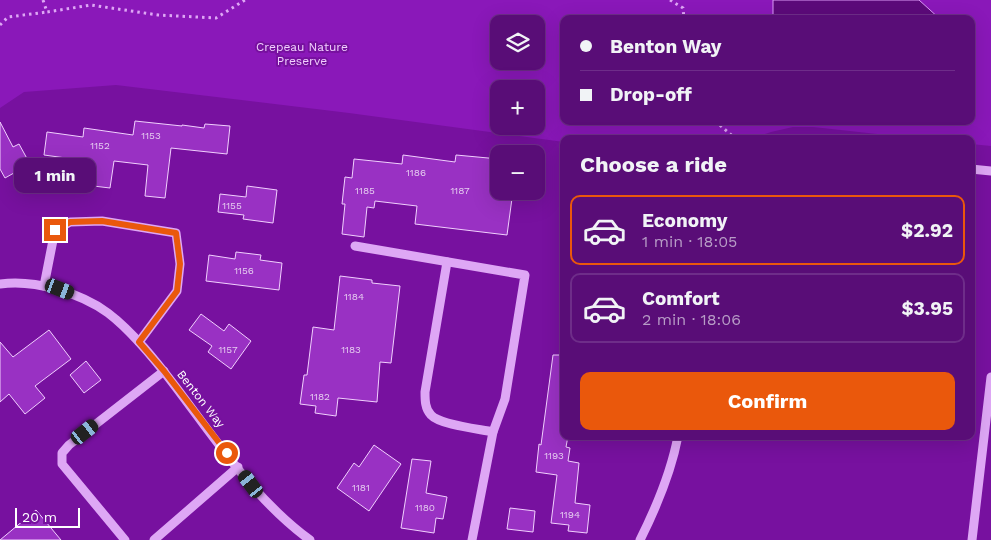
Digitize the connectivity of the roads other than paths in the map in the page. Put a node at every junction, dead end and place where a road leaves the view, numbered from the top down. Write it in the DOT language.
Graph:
graph roads {
  1 [pos="975,169"];
  2 [pos="991,171"];
  3 [pos="355,246"];
  4 [pos="447,262"];
  5 [pos="0,284"];
  6 [pos="44,286"];
  7 [pos="139,342"];
  8 [pos="164,371"];
  9 [pos="991,377"];
  10 [pos="493,432"];
  11 [pos="677,440"];
  12 [pos="238,467"];
  13 [pos="125,540"];
  14 [pos="154,540"];
  15 [pos="310,540"];
  16 [pos="472,540"];
  17 [pos="640,540"];
  18 [pos="972,540"];
  1 -- 2 [label="street"];
  3 -- 4 [label="street"];
  4 -- 10 [label="street"];
  4 -- 10 [label="street"];
  5 -- 6 [label="street, Benton Way"];
  6 -- 7 [label="street, Benton Way"];
  6 -- 7 [label="street"];
  7 -- 8 [label="street, Benton Way"];
  8 -- 12 [label="street, Benton Way"];
  8 -- 13 [label="street"];
  9 -- 18 [label="street"];
  10 -- 16 [label="street"];
  11 -- 17 [label="street"];
  12 -- 14 [label="street"];
  12 -- 15 [label="street, Benton Way"];
}
